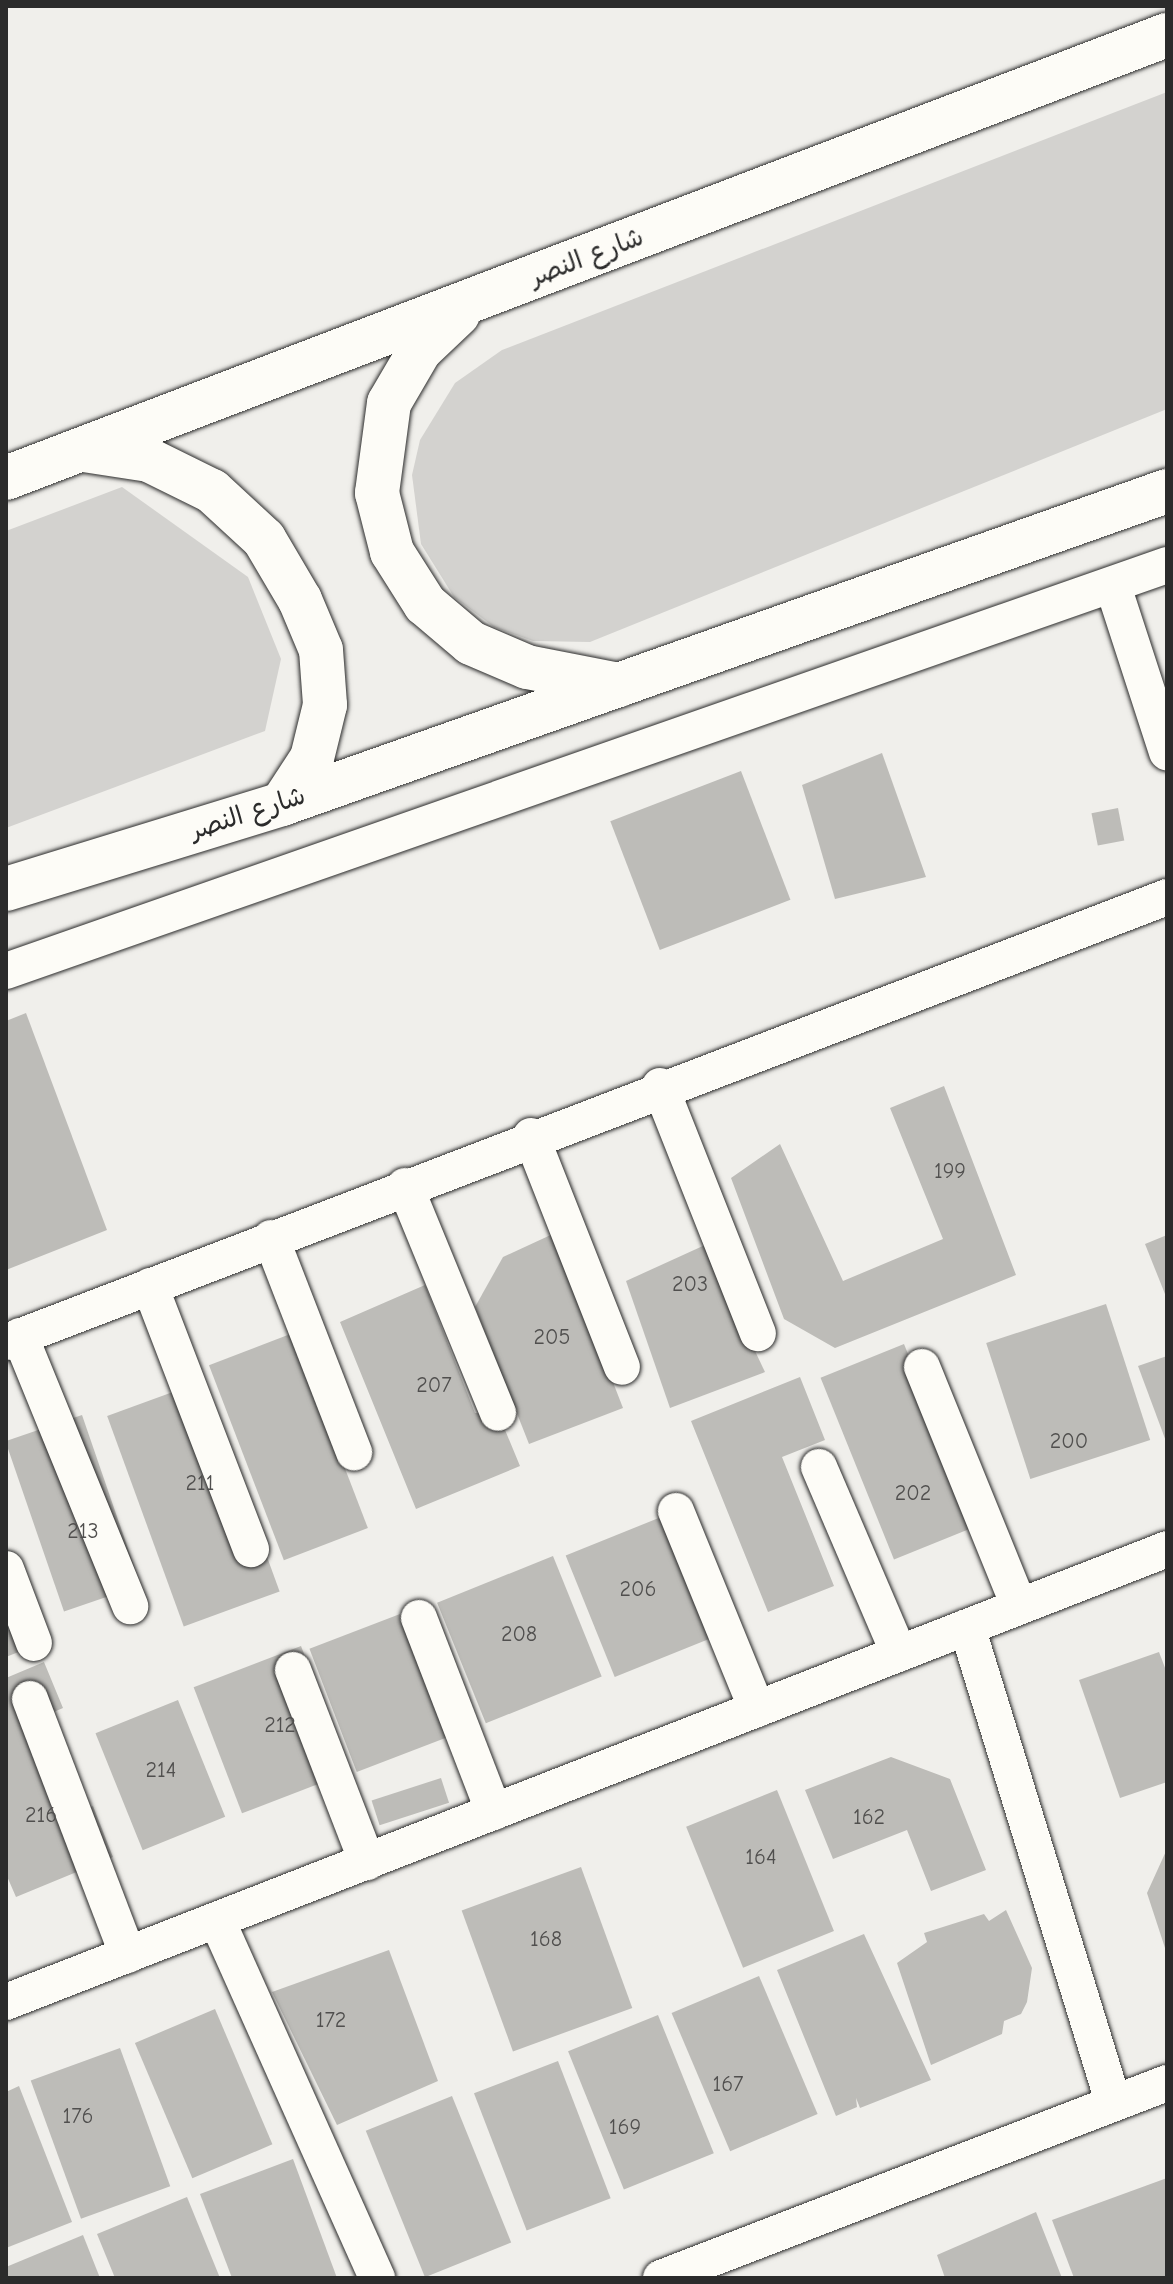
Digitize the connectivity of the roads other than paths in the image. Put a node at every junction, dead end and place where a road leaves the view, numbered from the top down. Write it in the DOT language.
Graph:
graph roads {
  1 [pos="1167,35"];
  2 [pos="491,295"];
  3 [pos="79,450"];
  4 [pos="6,478"];
  5 [pos="1167,491"];
  6 [pos="1167,565"];
  7 [pos="1113,586"];
  8 [pos="621,685"];
  9 [pos="1167,752"];
  10 [pos="282,804"];
  11 [pos="6,889"];
  12 [pos="1167,897"];
  13 [pos="6,971"];
  14 [pos="660,1086"];
  15 [pos="531,1136"];
  16 [pos="405,1186"];
  17 [pos="271,1238"];
  18 [pos="150,1286"];
  19 [pos="758,1333"];
  20 [pos="13,1339"];
  21 [pos="622,1367"];
  22 [pos="922,1367"];
  23 [pos="498,1413"];
  24 [pos="354,1452"];
  25 [pos="819,1467"];
  26 [pos="676,1511"];
  27 [pos="251,1549"];
  28 [pos="1167,1549"];
  29 [pos="6,1569"];
  30 [pos="130,1606"];
  31 [pos="1019,1606"];
  32 [pos="419,1618"];
  33 [pos="967,1627"];
  34 [pos="34,1643"];
  35 [pos="899,1654"];
  36 [pos="293,1670"];
  37 [pos="30,1699"];
  38 [pos="757,1709"];
  39 [pos="494,1812"];
  40 [pos="367,1862"];
  41 [pos="217,1920"];
  42 [pos="128,1955"];
  43 [pos="6,2002"];
  44 [pos="1167,2083"];
  45 [pos="1113,2103"];
  46 [pos="714,2268"];
  47 [pos="377,2278"];
  48 [pos="661,2278"];
  1 -- 2 [label="main road, شارع النصر"];
  2 -- 3 [label="main road, شارع النصر"];
  2 -- 8 [label="main road"];
  3 -- 4 [label="main road, شارع النصر"];
  3 -- 10 [label="main road"];
  5 -- 8 [label="main road, شارع النصر"];
  6 -- 7 [label="street"];
  7 -- 9 [label="street"];
  7 -- 13 [label="street"];
  8 -- 10 [label="main road, شارع النصر"];
  10 -- 11 [label="main road, شارع النصر"];
  12 -- 14 [label="street"];
  14 -- 15 [label="street"];
  14 -- 19 [label="street"];
  15 -- 16 [label="street"];
  15 -- 21 [label="street"];
  16 -- 17 [label="street"];
  16 -- 23 [label="street"];
  17 -- 18 [label="street"];
  17 -- 24 [label="street"];
  18 -- 20 [label="street"];
  18 -- 27 [label="street"];
  20 -- 30 [label="street"];
  22 -- 31 [label="street"];
  25 -- 35 [label="street"];
  26 -- 38 [label="street"];
  28 -- 31 [label="street"];
  29 -- 34 [label="street"];
  31 -- 33 [label="street"];
  32 -- 39 [label="street"];
  33 -- 35 [label="street"];
  33 -- 45 [label="street"];
  35 -- 38 [label="street"];
  36 -- 40 [label="street"];
  37 -- 42 [label="street"];
  38 -- 39 [label="street"];
  39 -- 40 [label="street"];
  40 -- 41 [label="street"];
  41 -- 42 [label="street"];
  41 -- 47 [label="street"];
  42 -- 43 [label="street"];
  44 -- 45 [label="street"];
  45 -- 46 [label="street"];
  46 -- 48 [label="street"];
}
